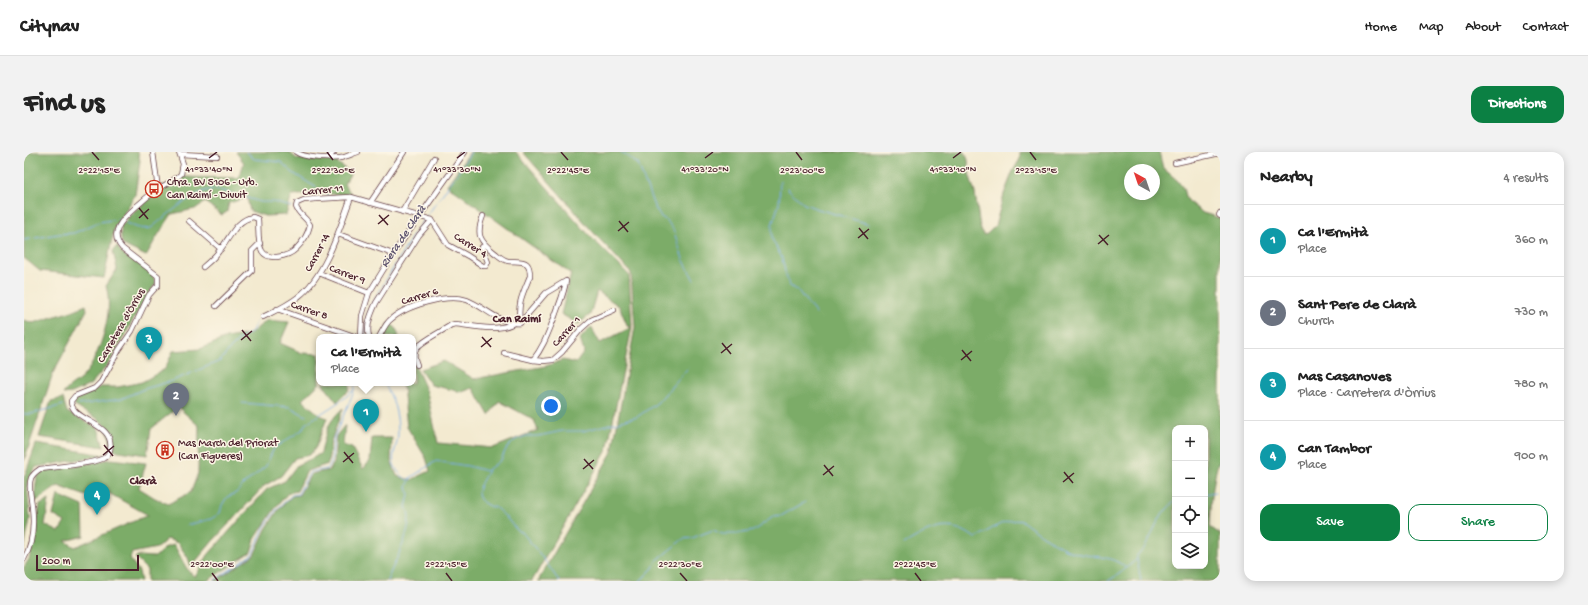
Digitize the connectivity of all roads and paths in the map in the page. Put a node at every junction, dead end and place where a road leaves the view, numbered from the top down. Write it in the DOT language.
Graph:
graph roads {
  1 [pos="153,152"];
  2 [pos="296,152"];
  3 [pos="334,152"];
  4 [pos="358,152"];
  5 [pos="404,152"];
  6 [pos="465,152"];
  7 [pos="180,153"];
  8 [pos="1220,153"];
  9 [pos="217,156"];
  10 [pos="328,158"];
  11 [pos="434,158"];
  12 [pos="1175,163"];
  13 [pos="158,189"];
  14 [pos="351,197"];
  15 [pos="370,203"];
  16 [pos="402,212"];
  17 [pos="483,216"];
  18 [pos="418,217"];
  19 [pos="432,220"];
  20 [pos="189,221"];
  21 [pos="338,234"];
  22 [pos="260,243"];
  23 [pos="485,245"];
  24 [pos="221,249"];
  25 [pos="392,254"];
  26 [pos="203,266"];
  27 [pos="319,274"];
  28 [pos="369,293"];
  29 [pos="216,306"];
  30 [pos="277,310"];
  31 [pos="614,310"];
  32 [pos="263,317"];
  33 [pos="520,323"];
  34 [pos="512,324"];
  35 [pos="348,334"];
  36 [pos="361,334"];
  37 [pos="368,334"];
  38 [pos="381,334"];
  39 [pos="416,349"];
  40 [pos="504,353"];
  41 [pos="533,360"];
  42 [pos="416,362"];
  43 [pos="417,365"];
  44 [pos="24,559"];
  1 -- 13 [label="street"];
  2 -- 10 [label="street"];
  3 -- 10 [label="street"];
  4 -- 10 [label="street"];
  5 -- 15 [label="street"];
  6 -- 18 [label="street"];
  7 -- 9 [label="street"];
  7 -- 13 [label="street, Carretera d'Òrrius"];
  8 -- 12 [label="street"];
  11 -- 16 [label="street"];
  13 -- 44 [label="street, Carretera d'Òrrius"];
  14 -- 15 [label="street, Carrer 11"];
  14 -- 21 [label="street, Carrer 14"];
  14 -- 22 [label="street, Carrer 11"];
  15 -- 16 [label="street, Carrer 11"];
  16 -- 18 [label="street, Carrer 11"];
  17 -- 23 [label="street"];
  18 -- 19 [label="street, Carrer 11"];
  18 -- 25 [label="street"];
  19 -- 23 [label="street, Carrer 4"];
  19 -- 37 [label="street"];
  20 -- 24 [label="street"];
  21 -- 25 [label="street"];
  21 -- 27 [label="street, Carrer 14"];
  22 -- 24 [label="street"];
  22 -- 29 [label="street"];
  23 -- 33 [label="street"];
  24 -- 26 [label="street"];
  25 -- 28 [label="street"];
  27 -- 28 [label="street, Carrer 9"];
  27 -- 30 [label="street, Carrer 14"];
  28 -- 36 [label="street"];
  30 -- 32 [label="street, Carrer 14"];
  30 -- 35 [label="street, Carrer 8"];
  31 -- 41 [label="street, Carrer 1"];
  33 -- 34 [label="street"];
  33 -- 41 [label="street, Carrer 1"];
  34 -- 38 [label="street, Carrer 6"];
  34 -- 39 [label="street"];
  40 -- 41 [label="street, Carrer 1"];
  42 -- 43 [label="street"];
}
